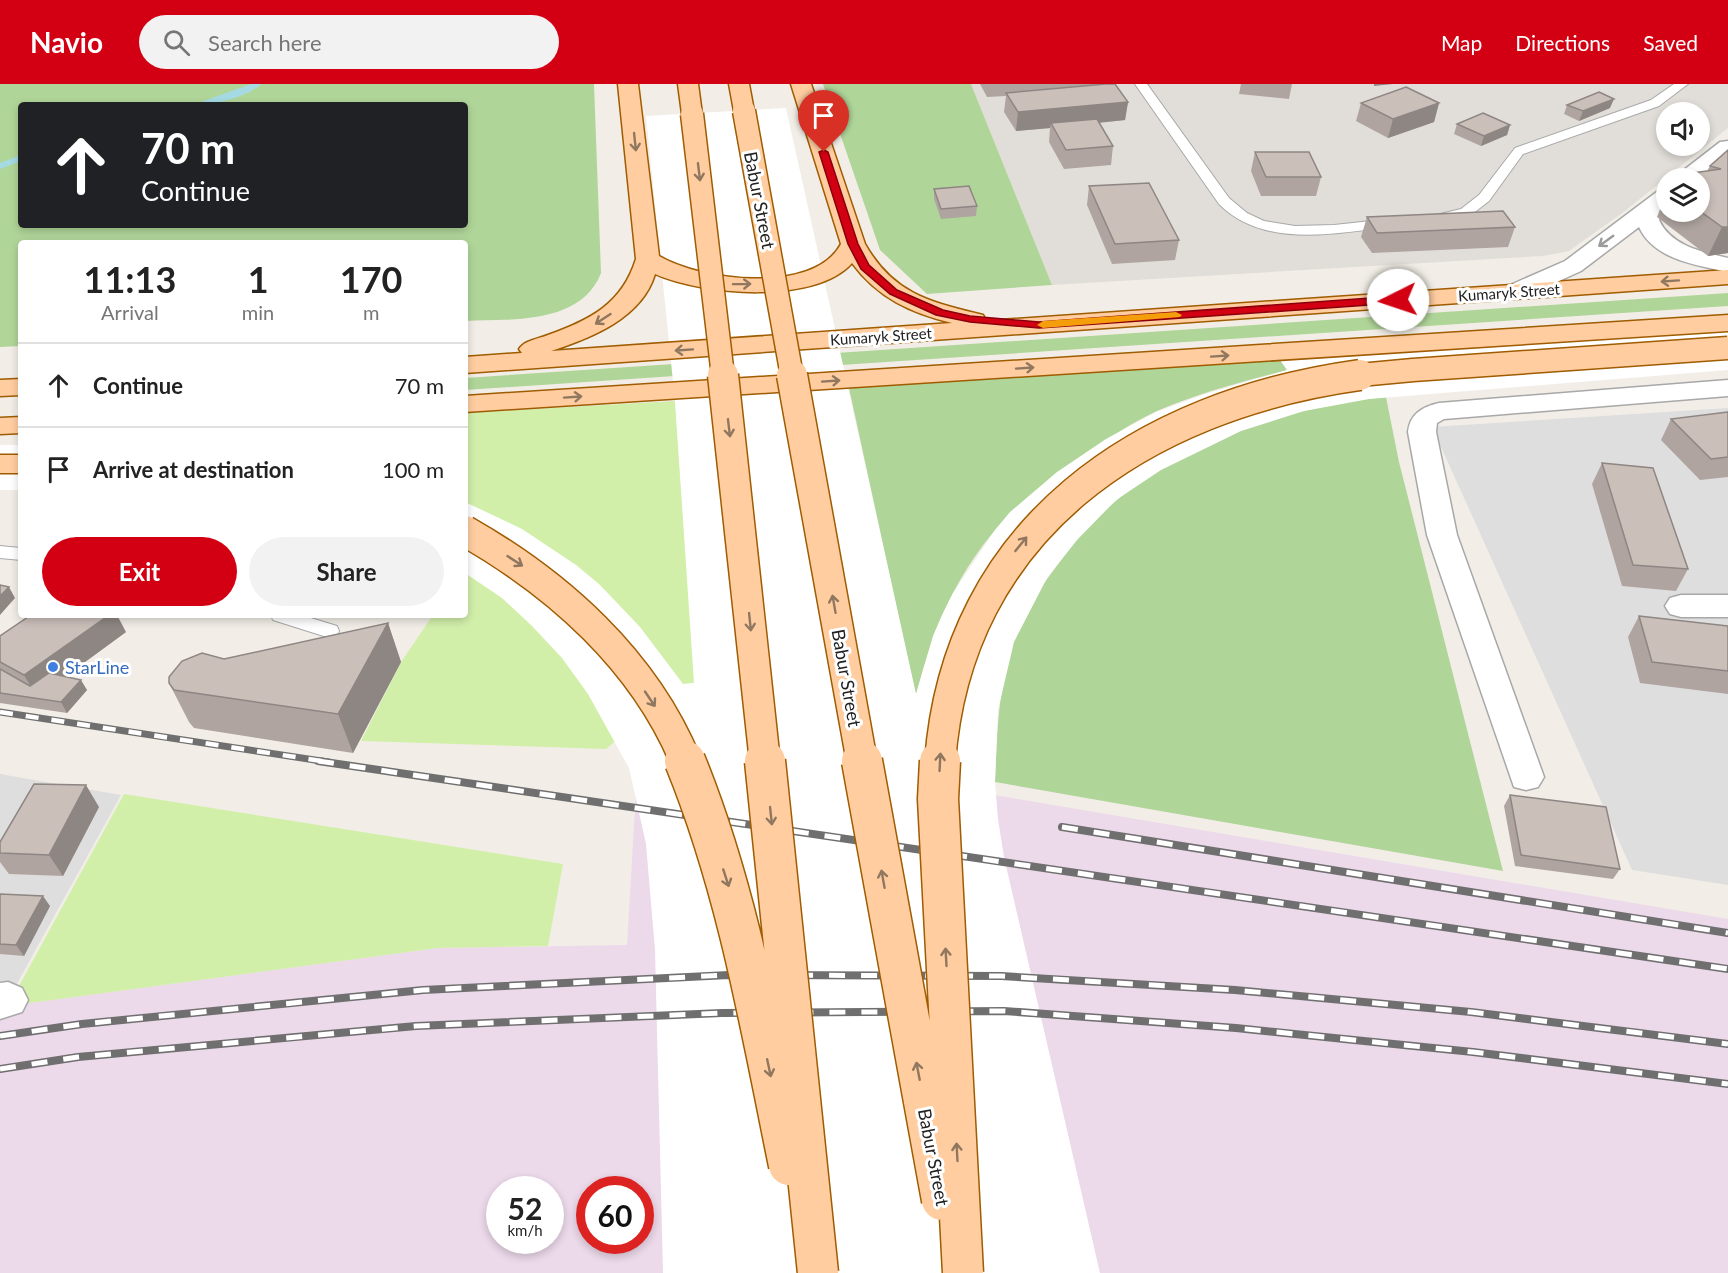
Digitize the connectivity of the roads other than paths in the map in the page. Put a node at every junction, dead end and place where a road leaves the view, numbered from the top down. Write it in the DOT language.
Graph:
graph roads {
  1 [pos="628,84"];
  2 [pos="801,84"];
  3 [pos="1141,84"];
  4 [pos="1682,84"];
  5 [pos="741,97"];
  6 [pos="690,99"];
  7 [pos="1728,147"];
  8 [pos="1701,168"];
  9 [pos="1656,204"];
  10 [pos="1656,207"];
  11 [pos="1426,220"];
  12 [pos="1402,222"];
  13 [pos="853,244"];
  14 [pos="648,259"];
  15 [pos="1728,265"];
  16 [pos="1728,277"];
  17 [pos="1517,291"];
  18 [pos="1728,323"];
  19 [pos="1039,325"];
  20 [pos="1728,348"];
  21 [pos="469,365"];
  22 [pos="18,387"];
  23 [pos="0,388"];
  24 [pos="1728,388"];
  25 [pos="468,404"];
  26 [pos="18,425"];
  27 [pos="0,426"];
  28 [pos="0,464"];
  29 [pos="18,464"];
  30 [pos="468,533"];
  31 [pos="0,552"];
  32 [pos="18,554"];
  33 [pos="1681,606"];
  34 [pos="1728,606"];
  35 [pos="289,618"];
  36 [pos="330,631"];
  37 [pos="1526,777"];
  38 [pos="812,1273"];
  39 [pos="818,1273"];
  40 [pos="956,1273"];
  41 [pos="963,1273"];
  1 -- 14 [label="main road, one-way"];
  2 -- 13 [label="main road"];
  3 -- 12 [label="lane"];
  4 -- 11 [label="lane"];
  40 -- 5 [label="main road, Babur Street, one-way, bridge"];
  6 -- 39 [label="main road, one-way, bridge"];
  7 -- 8 [label="street"];
  9 -- 17 [label="street, one-way"];
  10 -- 15 [label="street"];
  14 -- 13 [label="main road, one-way"];
  13 -- 19 [label="main road"];
  14 -- 21 [label="main road, one-way"];
  16 -- 17 [label="main road, Kumaryk Street, one-way"];
  17 -- 19 [label="main road, Kumaryk Street"];
  25 -- 18 [label="main road, one-way"];
  19 -- 21 [label="main road, Kumaryk Street, one-way"];
  41 -- 20 [label="main road, one-way, bridge"];
  22 -- 23 [label="main road"];
  24 -- 37 [label="street"];
  26 -- 27 [label="main road"];
  28 -- 29 [label="main road"];
  30 -- 38 [label="main road, one-way, bridge"];
  31 -- 32 [label="lane"];
  33 -- 34 [label="street"];
  35 -- 36 [label="lane"];
}
